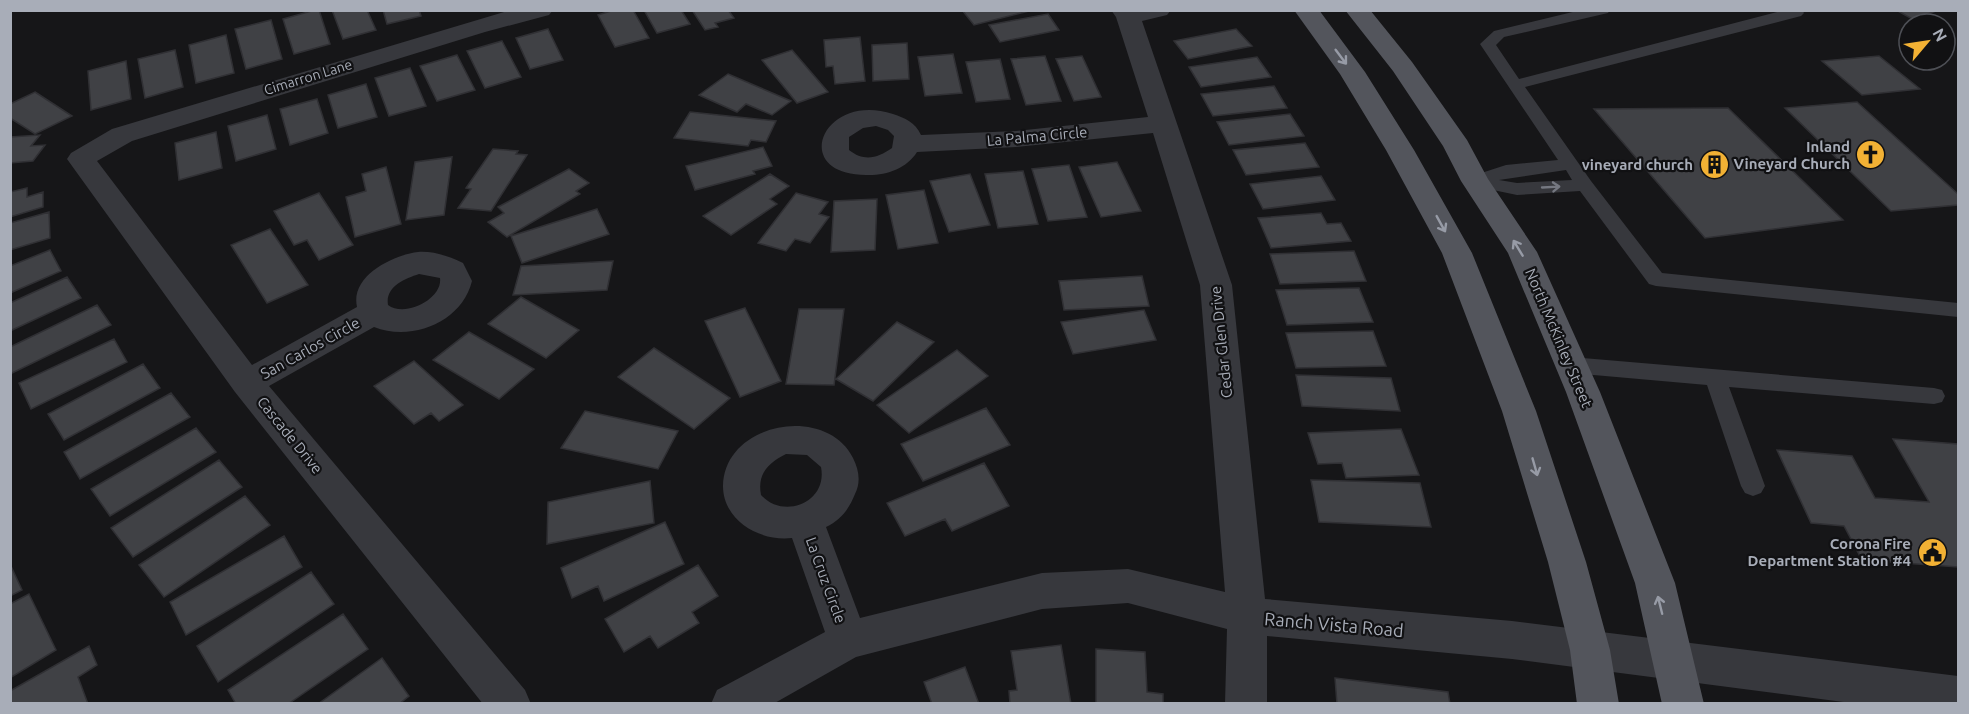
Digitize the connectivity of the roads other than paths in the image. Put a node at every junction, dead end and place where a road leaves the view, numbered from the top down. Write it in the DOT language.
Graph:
graph roads {
  1 [pos="541,10"];
  2 [pos="1159,10"];
  3 [pos="1306,10"];
  4 [pos="1357,10"];
  5 [pos="1603,10"];
  6 [pos="1734,10"];
  7 [pos="1791,10"];
  8 [pos="1126,13"];
  9 [pos="1754,24"];
  10 [pos="1515,85"];
  11 [pos="1164,124"];
  12 [pos="910,144"];
  13 [pos="81,159"];
  14 [pos="1570,164"];
  15 [pos="1475,181"];
  16 [pos="1585,185"];
  17 [pos="1959,310"];
  18 [pos="374,312"];
  19 [pos="1571,365"];
  20 [pos="1715,376"];
  21 [pos="247,383"];
  22 [pos="1934,396"];
  23 [pos="1753,486"];
  24 [pos="804,519"];
  25 [pos="1247,616"];
  26 [pos="848,640"];
  27 [pos="1590,650"];
  28 [pos="1674,662"];
  29 [pos="1959,696"];
  30 [pos="510,704"];
  31 [pos="732,704"];
  32 [pos="1246,704"];
  33 [pos="1598,704"];
  34 [pos="1683,704"];
  1 -- 13 [label="street, Cimarron Lane"];
  2 -- 8 [label="street"];
  3 -- 27 [label="main road, one-way"];
  4 -- 15 [label="main road, North McKinley Street"];
  5 -- 10 [label="lane"];
  6 -- 9 [label="lane"];
  7 -- 9 [label="lane"];
  8 -- 11 [label="street, Cedar Glen Drive"];
  9 -- 10 [label="lane"];
  10 -- 14 [label="lane"];
  11 -- 12 [label="street, La Palma Circle"];
  11 -- 25 [label="street, Cedar Glen Drive"];
  13 -- 21 [label="street, Cascade Drive"];
  14 -- 15 [label="lane"];
  14 -- 16 [label="lane"];
  15 -- 16 [label="lane, one-way"];
  19 -- 15 [label="main road, North McKinley Street, one-way"];
  16 -- 17 [label="lane"];
  18 -- 21 [label="street, San Carlos Circle"];
  19 -- 20 [label="lane"];
  28 -- 19 [label="main road, North McKinley Street, one-way"];
  20 -- 22 [label="lane"];
  20 -- 23 [label="lane"];
  21 -- 30 [label="street, Cascade Drive"];
  24 -- 26 [label="street, La Cruz Circle"];
  25 -- 26 [label="street, Ranch Vista Road"];
  25 -- 27 [label="street, Ranch Vista Road"];
  25 -- 32 [label="street, Cedar Glen Drive"];
  26 -- 31 [label="street, Ranch Vista Road"];
  27 -- 28 [label="street, Ranch Vista Road"];
  27 -- 33 [label="main road"];
  28 -- 29 [label="street, Ranch Vista Road"];
  28 -- 34 [label="main road, North McKinley Street"];
}
